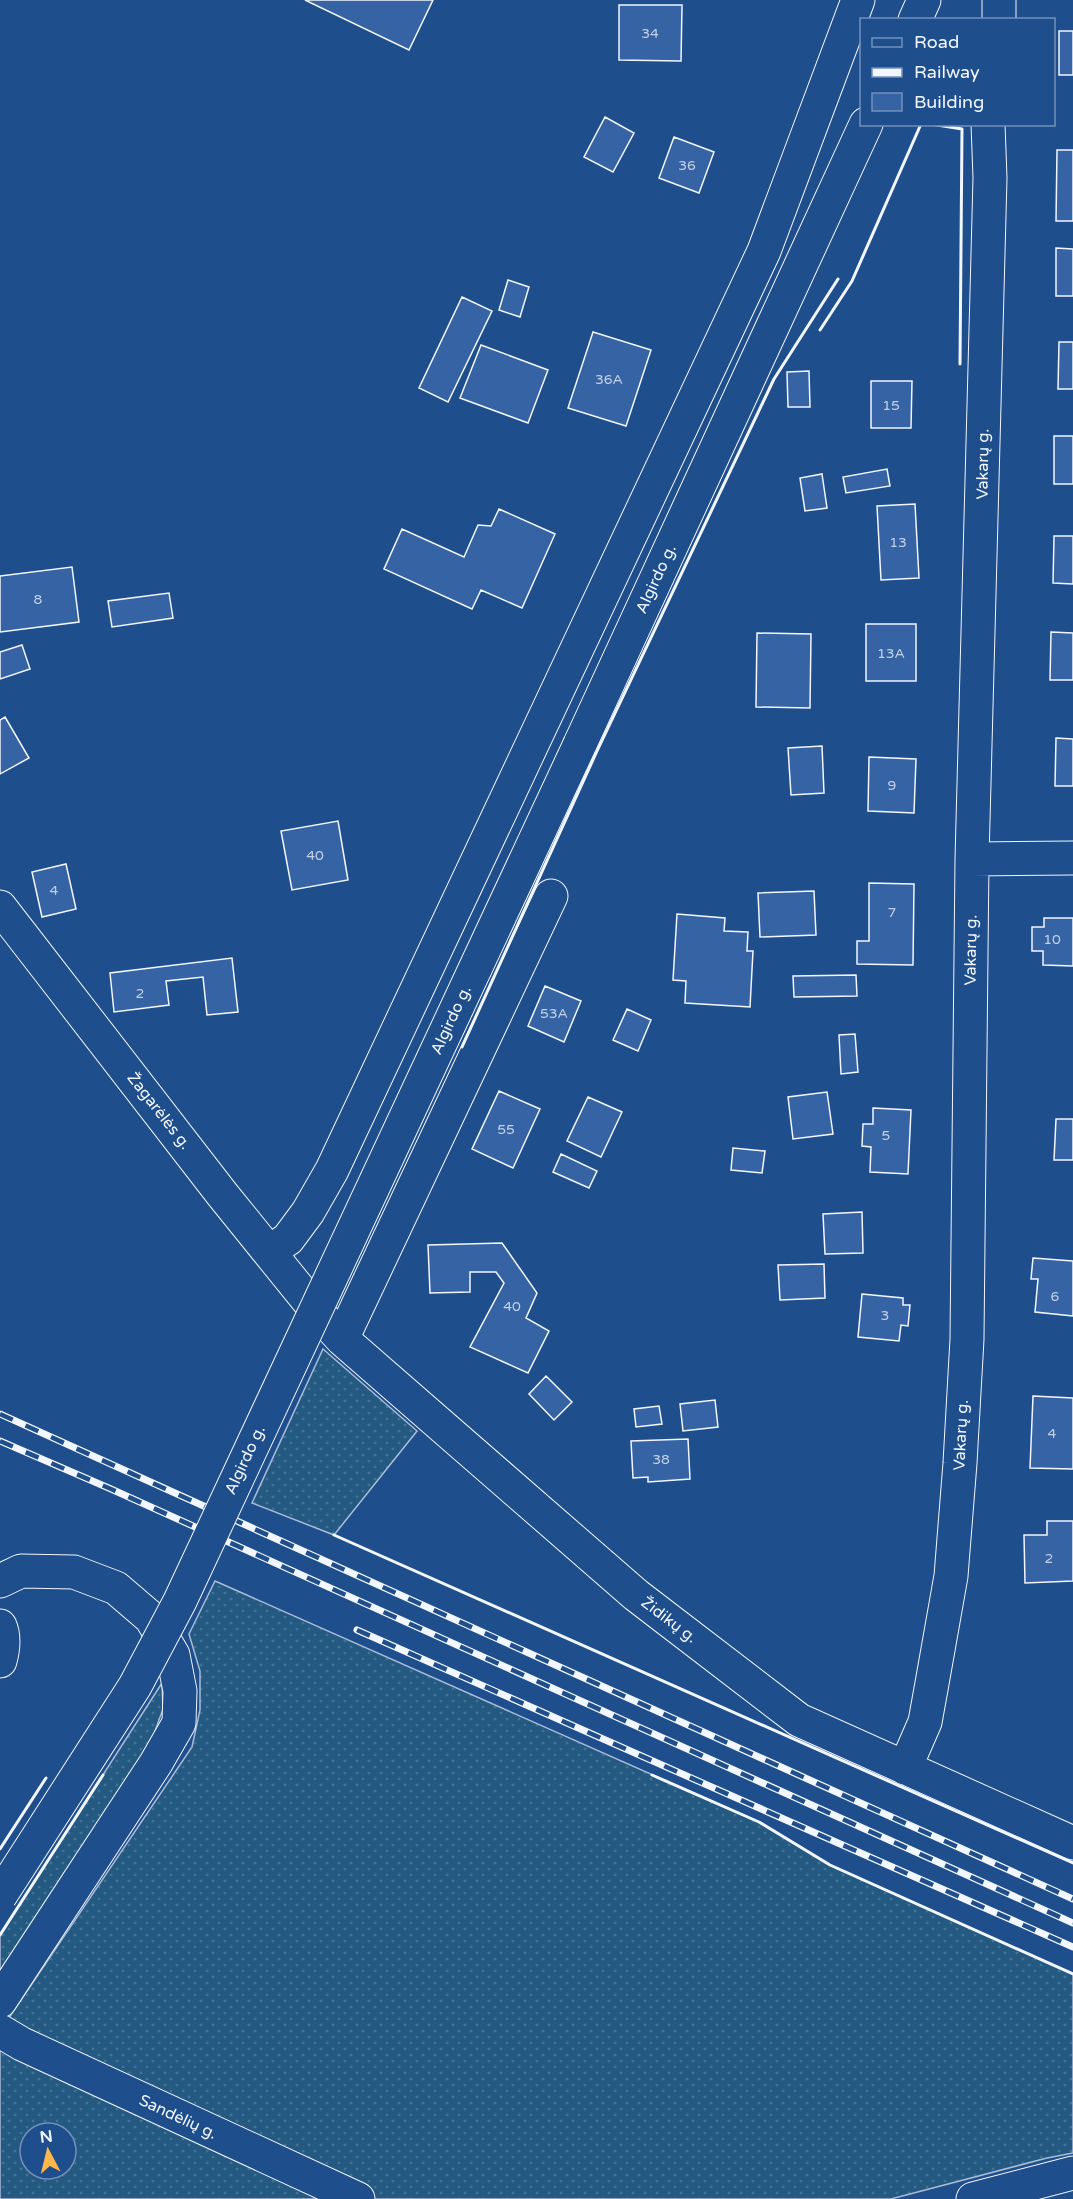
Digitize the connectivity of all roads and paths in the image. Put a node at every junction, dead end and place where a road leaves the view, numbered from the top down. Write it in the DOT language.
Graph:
graph roads {
  1 [pos="858,0"];
  2 [pos="924,0"];
  3 [pos="999,0"];
  4 [pos="916,18"];
  5 [pos="999,18"];
  6 [pos="865,126"];
  7 [pos="988,126"];
  8 [pos="1073,858"];
  9 [pos="972,859"];
  10 [pos="551,896"];
  11 [pos="0,907"];
  12 [pos="269,1252"];
  13 [pos="319,1314"];
  14 [pos="342,1339"];
  15 [pos="0,1581"];
  16 [pos="0,1626"];
  17 [pos="0,1661"];
  18 [pos="905,1768"];
  19 [pos="1073,1843"];
  20 [pos="0,1896"];
  21 [pos="0,2001"];
  22 [pos="0,2031"];
  23 [pos="1073,2172"];
  24 [pos="358,2199"];
  25 [pos="974,2199"];
  1 -- 12 [label="street"];
  2 -- 4 [label="street"];
  3 -- 5 [label="street"];
  6 -- 20 [label="street, Algirdo g., bridge"];
  7 -- 9 [label="street, Vakarų g."];
  8 -- 9 [label="street"];
  9 -- 18 [label="street, Vakarų g."];
  10 -- 14 [label="street"];
  11 -- 12 [label="street, Žagarėlės g."];
  12 -- 13 [label="street, Žagarėlės g."];
  13 -- 14 [label="street, Židikų g."];
  14 -- 18 [label="street, Židikų g."];
  15 -- 21 [label="street"];
  16 -- 17 [label="street"];
  18 -- 19 [label="street, Židikų g."];
  22 -- 24 [label="street, Sandėlių g."];
  23 -- 25 [label="street"];
}
